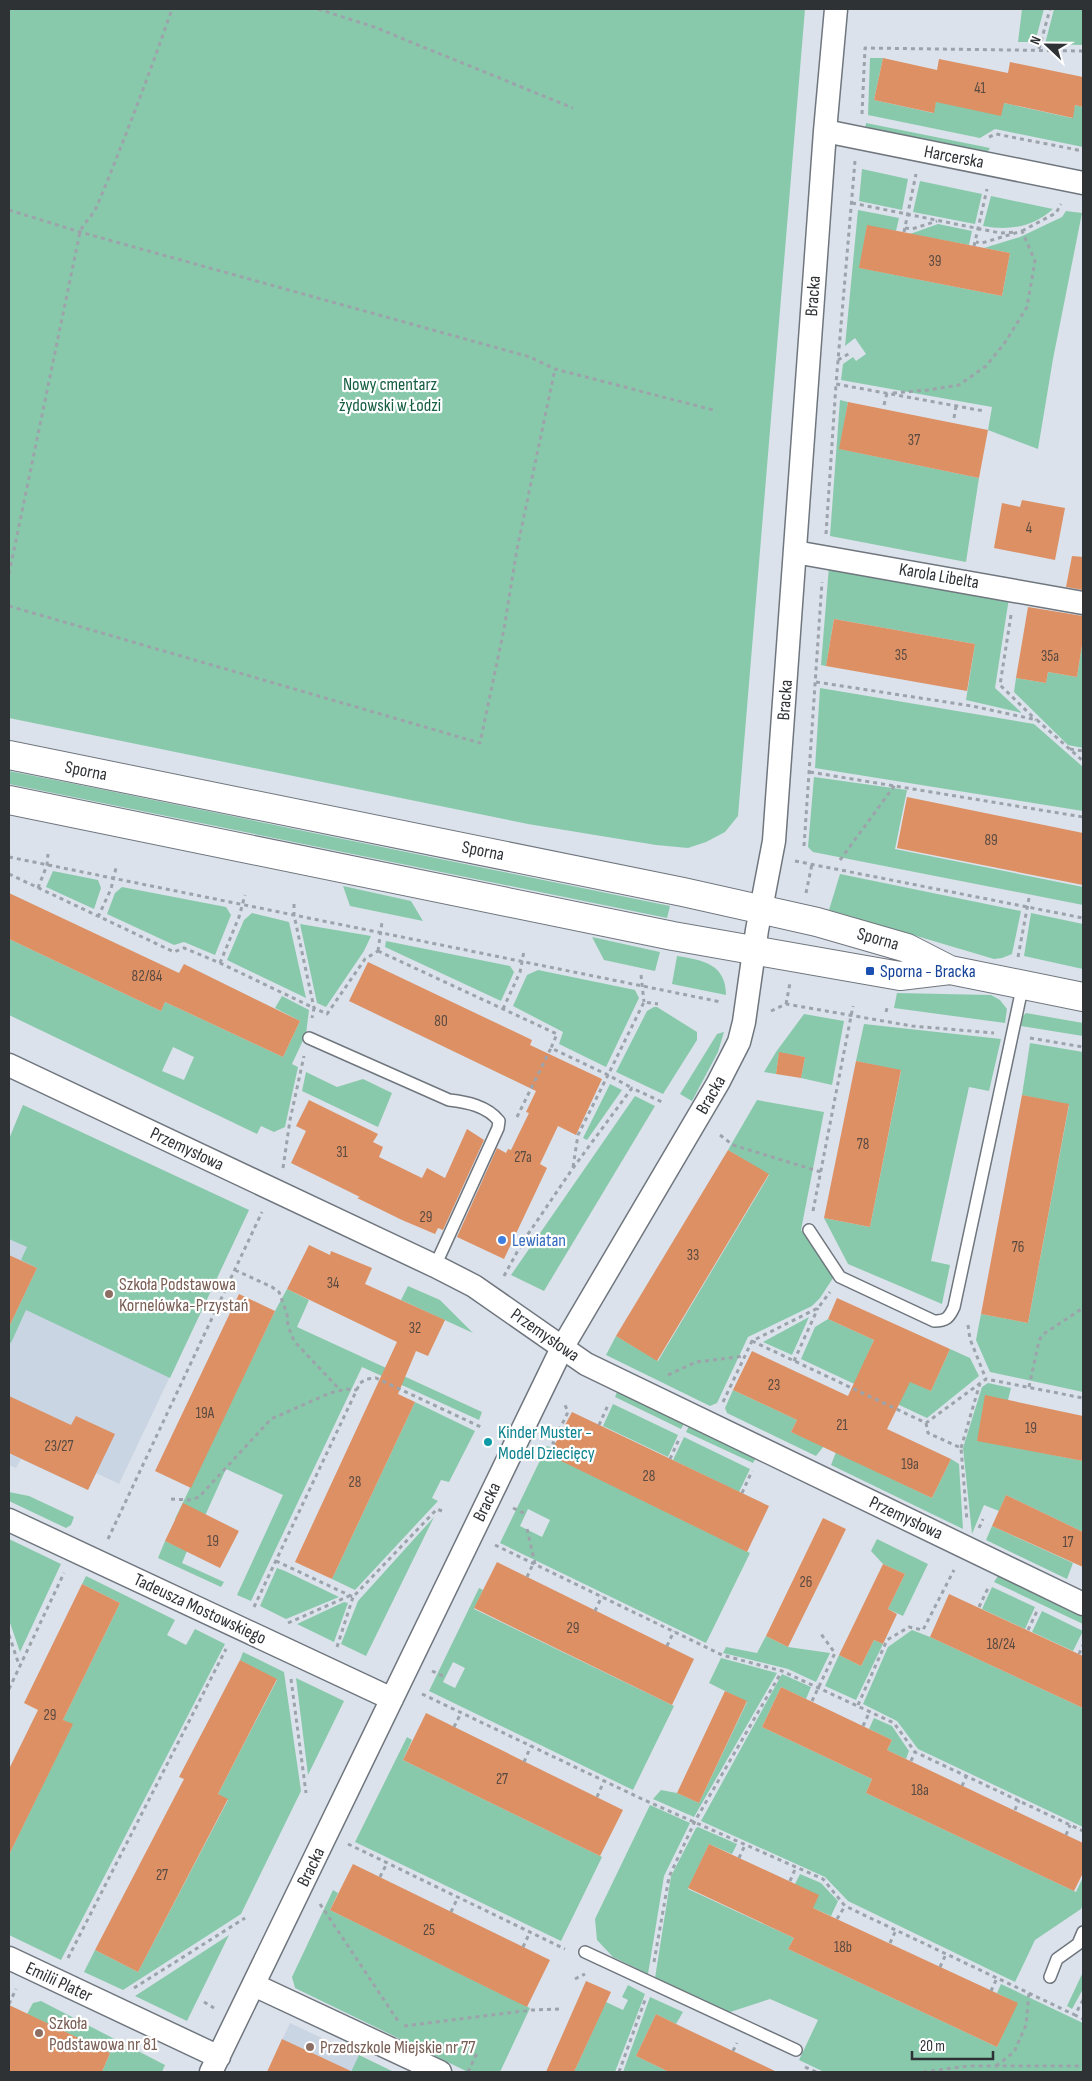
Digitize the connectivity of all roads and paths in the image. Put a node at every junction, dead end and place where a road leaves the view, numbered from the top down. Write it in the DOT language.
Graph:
graph roads {
  1 [pos="172,9"];
  2 [pos="318,9"];
  3 [pos="836,9"];
  4 [pos="1050,9"];
  5 [pos="1039,49"];
  6 [pos="1083,50"];
  7 [pos="573,108"];
  8 [pos="862,119"];
  9 [pos="825,131"];
  10 [pos="916,174"];
  11 [pos="1083,183"];
  12 [pos="987,189"];
  13 [pos="1061,204"];
  14 [pos="9,210"];
  15 [pos="908,215"];
  16 [pos="938,221"];
  17 [pos="978,229"];
  18 [pos="80,232"];
  19 [pos="1022,232"];
  20 [pos="850,353"];
  21 [pos="838,360"];
  22 [pos="555,369"];
  23 [pos="836,384"];
  24 [pos="886,393"];
  25 [pos="884,405"];
  26 [pos="956,406"];
  27 [pos="713,410"];
  28 [pos="984,411"];
  29 [pos="954,418"];
  30 [pos="796,552"];
  31 [pos="824,556"];
  32 [pos="9,574"];
  33 [pos="1015,590"];
  34 [pos="1083,603"];
  35 [pos="9,606"];
  36 [pos="816,682"];
  37 [pos="1037,720"];
  38 [pos="1069,749"];
  39 [pos="1083,751"];
  40 [pos="9,755"];
  41 [pos="1083,761"];
  42 [pos="810,772"];
  43 [pos="895,785"];
  44 [pos="9,800"];
  45 [pos="1083,817"];
  46 [pos="804,846"];
  47 [pos="48,854"];
  48 [pos="9,857"];
  49 [pos="772,857"];
  50 [pos="840,860"];
  51 [pos="47,865"];
  52 [pos="116,868"];
  53 [pos="9,874"];
  54 [pos="114,879"];
  55 [pos="38,888"];
  56 [pos="245,895"];
  57 [pos="1029,898"];
  58 [pos="294,904"];
  59 [pos="243,905"];
  60 [pos="1028,907"];
  61 [pos="761,910"];
  62 [pos="294,915"];
  63 [pos="98,917"];
  64 [pos="1083,918"];
  65 [pos="382,922"];
  66 [pos="381,933"];
  67 [pos="754,950"];
  68 [pos="378,951"];
  69 [pos="524,951"];
  70 [pos="523,962"];
  71 [pos="220,963"];
  72 [pos="950,970"];
  73 [pos="641,975"];
  74 [pos="1018,983"];
  75 [pos="642,986"];
  76 [pos="1083,997"];
  77 [pos="644,1002"];
  78 [pos="658,1004"];
  79 [pos="854,1006"];
  80 [pos="314,1008"];
  81 [pos="503,1009"];
  82 [pos="747,1009"];
  83 [pos="852,1016"];
  84 [pos="1012,1035"];
  85 [pos="309,1038"];
  86 [pos="1083,1047"];
  87 [pos="9,1065"];
  88 [pos="608,1076"];
  89 [pos="632,1088"];
  90 [pos="664,1103"];
  91 [pos="720,1135"];
  92 [pos="573,1168"];
  93 [pos="820,1172"];
  94 [pos="273,1189"];
  95 [pos="809,1230"];
  96 [pos="435,1266"];
  97 [pos="235,1270"];
  98 [pos="504,1276"];
  99 [pos="840,1277"];
  100 [pos="818,1308"];
  101 [pos="1083,1308"];
  102 [pos="752,1342"];
  103 [pos="562,1348"];
  104 [pos="746,1356"];
  105 [pos="794,1361"];
  106 [pos="665,1376"];
  107 [pos="980,1383"];
  108 [pos="1029,1387"];
  109 [pos="340,1390"];
  110 [pos="357,1390"];
  111 [pos="1083,1398"];
  112 [pos="565,1406"];
  113 [pos="721,1407"];
  114 [pos="926,1423"];
  115 [pos="483,1428"];
  116 [pos="555,1444"];
  117 [pos="961,1448"];
  118 [pos="171,1498"];
  119 [pos="512,1508"];
  120 [pos="442,1511"];
  121 [pos="526,1514"];
  122 [pos="9,1520"];
  123 [pos="968,1527"];
  124 [pos="526,1530"];
  125 [pos="494,1544"];
  126 [pos="75,1550"];
  127 [pos="98,1561"];
  128 [pos="276,1561"];
  129 [pos="534,1564"];
  130 [pos="956,1567"];
  131 [pos="527,1577"];
  132 [pos="990,1583"];
  133 [pos="351,1596"];
  134 [pos="602,1596"];
  135 [pos="1083,1604"];
  136 [pos="1040,1606"];
  137 [pos="979,1607"];
  138 [pos="595,1610"];
  139 [pos="287,1624"];
  140 [pos="240,1628"];
  141 [pos="1028,1630"];
  142 [pos="674,1631"];
  143 [pos="822,1634"];
  144 [pos="9,1635"];
  145 [pos="1083,1645"];
  146 [pos="667,1646"];
  147 [pos="337,1647"];
  148 [pos="1079,1654"];
  149 [pos="20,1666"];
  150 [pos="290,1670"];
  151 [pos="432,1671"];
  152 [pos="782,1671"];
  153 [pos="445,1677"];
  154 [pos="819,1687"];
  155 [pos="9,1689"];
  156 [pos="416,1691"];
  157 [pos="392,1700"];
  158 [pos="812,1701"];
  159 [pos="858,1706"];
  160 [pos="870,1711"];
  161 [pos="461,1713"];
  162 [pos="863,1726"];
  163 [pos="454,1727"];
  164 [pos="531,1746"];
  165 [pos="915,1752"];
  166 [pos="911,1761"];
  167 [pos="524,1762"];
  168 [pos="967,1776"];
  169 [pos="604,1781"];
  170 [pos="962,1786"];
  171 [pos="306,1792"];
  172 [pos="597,1797"];
  173 [pos="1019,1800"];
  174 [pos="1015,1810"];
  175 [pos="695,1821"];
  176 [pos="1070,1824"];
  177 [pos="1083,1831"];
  178 [pos="1066,1835"];
  179 [pos="348,1844"];
  180 [pos="745,1845"];
  181 [pos="739,1858"];
  182 [pos="387,1863"];
  183 [pos="796,1867"];
  184 [pos="380,1877"];
  185 [pos="790,1882"];
  186 [pos="458,1897"];
  187 [pos="319,1902"];
  188 [pos="845,1906"];
  189 [pos="451,1912"];
  190 [pos="245,1918"];
  191 [pos="838,1919"];
  192 [pos="896,1930"];
  193 [pos="530,1932"];
  194 [pos="1083,1932"];
  195 [pos="890,1943"];
  196 [pos="523,1947"];
  197 [pos="570,1951"];
  198 [pos="585,1952"];
  199 [pos="946,1954"];
  200 [pos="9,1958"];
  201 [pos="940,1967"];
  202 [pos="1050,1977"];
  203 [pos="997,1978"];
  204 [pos="57,1980"];
  205 [pos="651,1982"];
  206 [pos="254,1985"];
  207 [pos="991,1991"];
  208 [pos="14,1992"];
  209 [pos="1029,1993"];
  210 [pos="1083,2000"];
  211 [pos="9,2004"];
  212 [pos="108,2005"];
  213 [pos="559,2009"];
  214 [pos="1075,2015"];
  215 [pos="1083,2019"];
  216 [pos="401,2026"];
  217 [pos="352,2031"];
  218 [pos="796,2050"];
  219 [pos="477,2053"];
  220 [pos="420,2062"];
  221 [pos="215,2064"];
  222 [pos="996,2066"];
  223 [pos="1083,2066"];
  224 [pos="440,2072"];
  225 [pos="468,2072"];
  226 [pos="619,2072"];
  227 [pos="923,2072"];
  1 -- 18 [label="path"];
  2 -- 7 [label="path"];
  3 -- 9 [label="street, Bracka"];
  4 -- 5 [label="path"];
  5 -- 6 [label="path"];
  5 -- 8 [label="path"];
  9 -- 11 [label="street, Harcerska"];
  9 -- 30 [label="street, Bracka"];
  10 -- 15 [label="path"];
  12 -- 17 [label="path"];
  13 -- 19 [label="path"];
  14 -- 18 [label="path"];
  15 -- 16 [label="path"];
  15 -- 16 [label="path"];
  15 -- 21 [label="path"];
  16 -- 17 [label="path"];
  17 -- 19 [label="path"];
  17 -- 19 [label="path"];
  18 -- 22 [label="path"];
  18 -- 32 [label="path"];
  19 -- 24 [label="path"];
  20 -- 21 [label="path"];
  21 -- 23 [label="path"];
  22 -- 27 [label="path"];
  22 -- 35 [label="path"];
  23 -- 24 [label="path"];
  23 -- 31 [label="path"];
  24 -- 25 [label="path"];
  24 -- 26 [label="path"];
  26 -- 28 [label="path"];
  26 -- 29 [label="path"];
  30 -- 31 [label="street, Karola Libelta"];
  30 -- 49 [label="street, Bracka"];
  31 -- 33 [label="street, Karola Libelta"];
  31 -- 36 [label="path"];
  33 -- 34 [label="street, Karola Libelta"];
  33 -- 37 [label="path"];
  36 -- 37 [label="path"];
  36 -- 42 [label="path"];
  37 -- 38 [label="path"];
  38 -- 39 [label="path"];
  38 -- 41 [label="path"];
  40 -- 61 [label="street, Sporna"];
  42 -- 43 [label="path"];
  42 -- 46 [label="path"];
  43 -- 45 [label="path"];
  43 -- 50 [label="path"];
  44 -- 67 [label="street, Sporna"];
  47 -- 51 [label="path"];
  48 -- 51 [label="path"];
  49 -- 60 [label="path"];
  49 -- 61 [label="street, Bracka"];
  51 -- 54 [label="path"];
  51 -- 55 [label="path"];
  52 -- 54 [label="path"];
  53 -- 55 [label="path"];
  54 -- 59 [label="path"];
  54 -- 63 [label="path"];
  55 -- 63 [label="path"];
  56 -- 59 [label="path"];
  57 -- 60 [label="path"];
  58 -- 62 [label="path"];
  59 -- 62 [label="path"];
  59 -- 71 [label="path"];
  60 -- 64 [label="path"];
  60 -- 74 [label="path"];
  61 -- 67 [label="street, Bracka"];
  61 -- 72 [label="street, Sporna"];
  62 -- 66 [label="path"];
  62 -- 80 [label="path"];
  63 -- 71 [label="path"];
  65 -- 66 [label="path"];
  66 -- 68 [label="path"];
  66 -- 70 [label="path"];
  67 -- 72 [label="street, Sporna"];
  67 -- 82 [label="street, Bracka"];
  68 -- 80 [label="path"];
  68 -- 81 [label="path"];
  69 -- 70 [label="path"];
  70 -- 75 [label="path"];
  70 -- 81 [label="path"];
  71 -- 80 [label="path"];
  72 -- 74 [label="street, Sporna"];
  73 -- 75 [label="path"];
  74 -- 76 [label="street, Sporna"];
  74 -- 84 [label="lane"];
  75 -- 77 [label="path"];
  75 -- 82 [label="path"];
  77 -- 78 [label="path"];
  77 -- 88 [label="path"];
  79 -- 83 [label="path"];
  80 -- 85 [label="path"];
  81 -- 88 [label="path"];
  82 -- 83 [label="path"];
  82 -- 103 [label="street, Bracka"];
  83 -- 84 [label="path"];
  83 -- 93 [label="path"];
  84 -- 86 [label="path"];
  84 -- 99 [label="lane"];
  85 -- 94 [label="path"];
  85 -- 96 [label="lane"];
  87 -- 94 [label="street, Przemysłowa"];
  88 -- 89 [label="path"];
  88 -- 92 [label="path"];
  89 -- 90 [label="path"];
  89 -- 92 [label="path"];
  91 -- 93 [label="path"];
  92 -- 98 [label="path"];
  93 -- 95 [label="path"];
  94 -- 96 [label="street, Przemysłowa"];
  94 -- 97 [label="path"];
  95 -- 99 [label="lane"];
  96 -- 103 [label="street, Przemysłowa"];
  97 -- 109 [label="path"];
  97 -- 127 [label="path"];
  99 -- 100 [label="path"];
  100 -- 102 [label="path"];
  100 -- 105 [label="path"];
  101 -- 108 [label="path"];
  102 -- 104 [label="path"];
  102 -- 105 [label="path"];
  103 -- 135 [label="street, Przemysłowa"];
  103 -- 157 [label="street, Bracka"];
  104 -- 106 [label="path"];
  104 -- 113 [label="path"];
  105 -- 114 [label="path"];
  107 -- 108 [label="path"];
  107 -- 114 [label="path"];
  107 -- 117 [label="path"];
  108 -- 111 [label="path"];
  109 -- 110 [label="path"];
  109 -- 118 [label="path"];
  110 -- 115 [label="path"];
  110 -- 128 [label="path"];
  112 -- 116 [label="path"];
  114 -- 117 [label="path"];
  117 -- 123 [label="path"];
  119 -- 121 [label="path"];
  120 -- 133 [label="path"];
  122 -- 126 [label="street, Tadeusza Mostowskiego"];
  124 -- 129 [label="path"];
  125 -- 129 [label="path"];
  126 -- 127 [label="street, Tadeusza Mostowskiego"];
  126 -- 149 [label="path"];
  127 -- 140 [label="street, Tadeusza Mostowskiego"];
  128 -- 133 [label="path"];
  128 -- 140 [label="path"];
  129 -- 131 [label="path"];
  129 -- 134 [label="path"];
  130 -- 159 [label="path"];
  132 -- 137 [label="path"];
  133 -- 139 [label="path"];
  133 -- 147 [label="path"];
  134 -- 138 [label="path"];
  134 -- 142 [label="path"];
  136 -- 141 [label="path"];
  140 -- 157 [label="street, Tadeusza Mostowskiego"];
  140 -- 204 [label="path"];
  142 -- 146 [label="path"];
  142 -- 152 [label="path"];
  143 -- 154 [label="path"];
  144 -- 149 [label="path"];
  145 -- 148 [label="path"];
  149 -- 155 [label="path"];
  150 -- 171 [label="path"];
  151 -- 153 [label="path"];
  152 -- 154 [label="path"];
  152 -- 175 [label="path"];
  154 -- 158 [label="path"];
  154 -- 159 [label="path"];
  156 -- 161 [label="path"];
  157 -- 206 [label="street, Bracka"];
  159 -- 160 [label="path"];
  160 -- 162 [label="path"];
  160 -- 165 [label="path"];
  161 -- 163 [label="path"];
  161 -- 164 [label="path"];
  164 -- 167 [label="path"];
  164 -- 169 [label="path"];
  165 -- 166 [label="path"];
  165 -- 168 [label="path"];
  168 -- 170 [label="path"];
  168 -- 173 [label="path"];
  169 -- 172 [label="path"];
  169 -- 175 [label="path"];
  173 -- 174 [label="path"];
  173 -- 176 [label="path"];
  175 -- 180 [label="path"];
  175 -- 205 [label="path"];
  176 -- 177 [label="path"];
  176 -- 178 [label="path"];
  179 -- 182 [label="path"];
  180 -- 181 [label="path"];
  180 -- 183 [label="path"];
  182 -- 184 [label="path"];
  182 -- 186 [label="path"];
  183 -- 185 [label="path"];
  183 -- 188 [label="path"];
  186 -- 189 [label="path"];
  186 -- 193 [label="path"];
  187 -- 216 [label="path"];
  188 -- 191 [label="path"];
  188 -- 192 [label="path"];
  190 -- 212 [label="path"];
  192 -- 195 [label="path"];
  192 -- 199 [label="path"];
  193 -- 196 [label="path"];
  193 -- 197 [label="path"];
  194 -- 202 [label="lane"];
  198 -- 205 [label="lane"];
  199 -- 201 [label="path"];
  199 -- 203 [label="path"];
  200 -- 204 [label="street, Emilii Plater"];
  203 -- 207 [label="path"];
  203 -- 209 [label="path"];
  204 -- 212 [label="street, Emilii Plater"];
  205 -- 218 [label="lane"];
  205 -- 226 [label="path"];
  206 -- 217 [label="street"];
  206 -- 221 [label="street, Bracka"];
  208 -- 211 [label="path"];
  209 -- 214 [label="path"];
  209 -- 222 [label="path"];
  210 -- 214 [label="path"];
  212 -- 221 [label="street, Emilii Plater"];
  213 -- 216 [label="path"];
  214 -- 215 [label="path"];
  216 -- 217 [label="path"];
  216 -- 220 [label="path"];
  217 -- 220 [label="street"];
  219 -- 225 [label="path"];
  220 -- 224 [label="street"];
  222 -- 223 [label="path"];
  222 -- 227 [label="path"];
}
